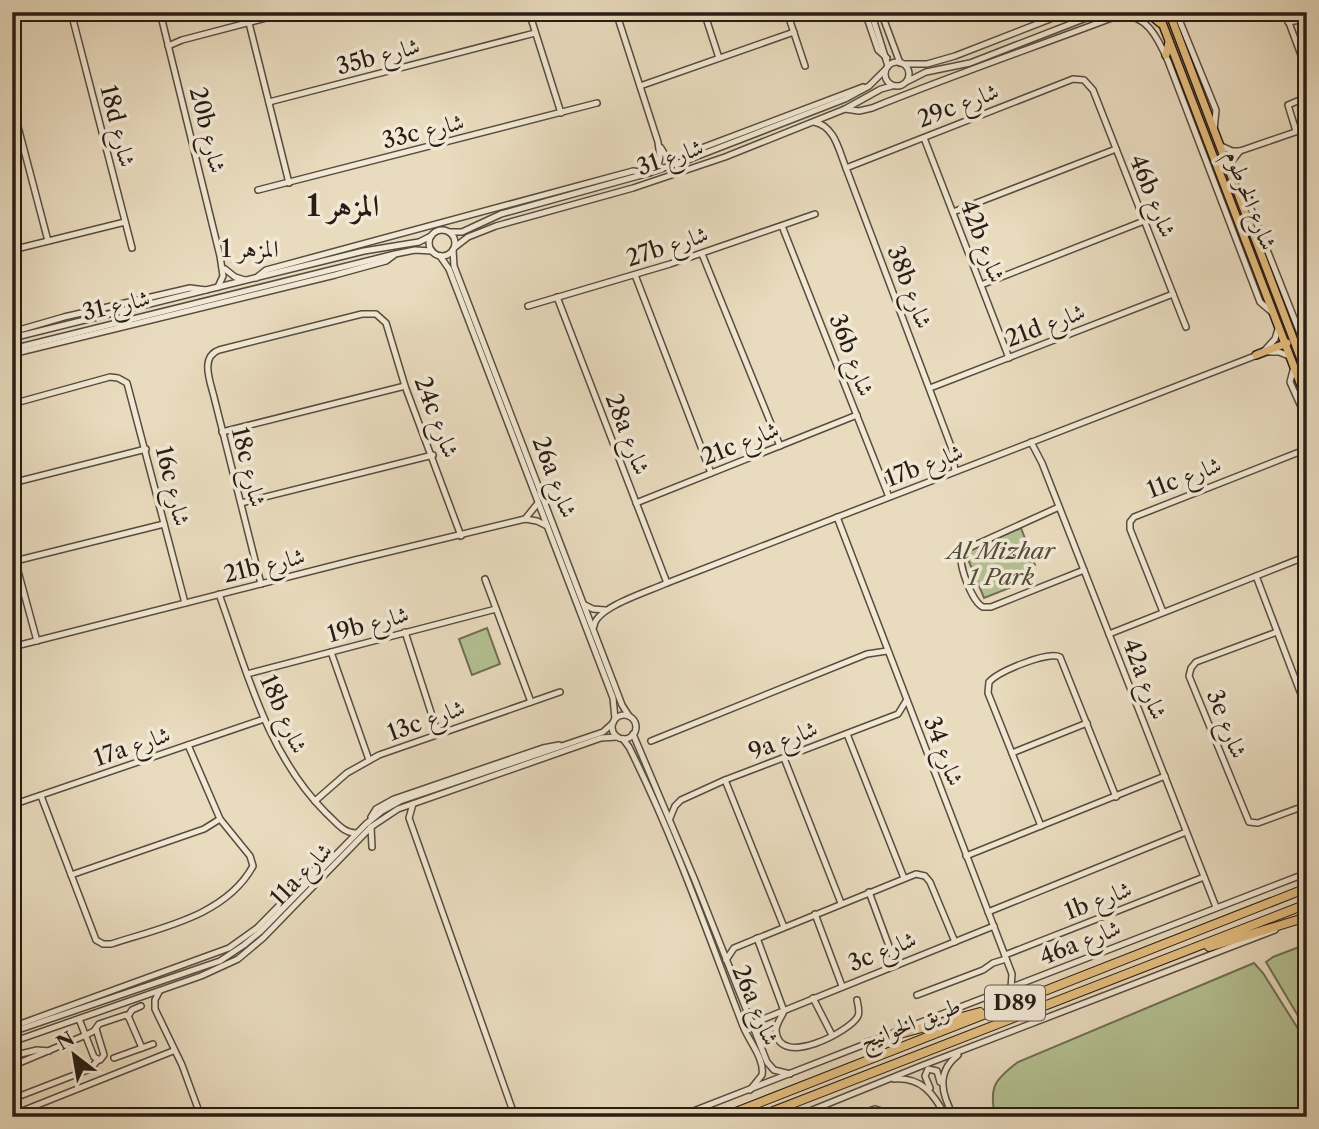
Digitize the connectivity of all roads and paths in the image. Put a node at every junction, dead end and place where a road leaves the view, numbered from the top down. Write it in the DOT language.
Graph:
graph roads {
  1 [pos="71,12"];
  2 [pos="160,12"];
  3 [pos="289,12"];
  4 [pos="529,12"];
  5 [pos="616,12"];
  6 [pos="704,12"];
  7 [pos="787,12"];
  8 [pos="865,12"];
  9 [pos="871,12"];
  10 [pos="881,12"];
  11 [pos="1068,12"];
  12 [pos="1100,12"];
  13 [pos="1147,12"];
  14 [pos="1158,12"];
  15 [pos="1169,12"];
  16 [pos="1176,12"];
  17 [pos="1285,12"];
  18 [pos="1307,19"];
  19 [pos="249,23"];
  20 [pos="1290,26"];
  21 [pos="1164,28"];
  22 [pos="887,29"];
  23 [pos="794,32"];
  24 [pos="877,32"];
  25 [pos="535,33"];
  26 [pos="1027,40"];
  27 [pos="1170,41"];
  28 [pos="168,44"];
  29 [pos="1021,52"];
  30 [pos="1166,55"];
  31 [pos="719,58"];
  32 [pos="887,58"];
  33 [pos="902,63"];
  34 [pos="805,66"];
  35 [pos="886,69"];
  36 [pos="1307,71"];
  37 [pos="1084,80"];
  38 [pos="908,81"];
  39 [pos="640,86"];
  40 [pos="892,86"];
  41 [pos="1307,97"];
  42 [pos="269,102"];
  43 [pos="597,103"];
  44 [pos="12,104"];
  45 [pos="842,111"];
  46 [pos="561,113"];
  47 [pos="814,122"];
  48 [pos="1307,128"];
  49 [pos="1214,130"];
  50 [pos="1296,131"];
  51 [pos="833,138"];
  52 [pos="924,138"];
  53 [pos="658,142"];
  54 [pos="1220,145"];
  55 [pos="1115,149"];
  56 [pos="1240,151"];
  57 [pos="678,163"];
  58 [pos="846,168"];
  59 [pos="1229,169"];
  60 [pos="653,171"];
  61 [pos="289,183"];
  62 [pos="1237,189"];
  63 [pos="258,190"];
  64 [pos="953,212"];
  65 [pos="815,214"];
  66 [pos="1144,221"];
  67 [pos="125,222"];
  68 [pos="782,226"];
  69 [pos="450,232"];
  70 [pos="431,236"];
  71 [pos="48,241"];
  72 [pos="132,248"];
  73 [pos="454,248"];
  74 [pos="12,250"];
  75 [pos="432,251"];
  76 [pos="395,254"];
  77 [pos="702,254"];
  78 [pos="220,256"];
  79 [pos="440,256"];
  80 [pos="225,269"];
  81 [pos="635,275"];
  82 [pos="251,280"];
  83 [pos="229,285"];
  84 [pos="981,285"];
  85 [pos="217,288"];
  86 [pos="209,290"];
  87 [pos="1173,294"];
  88 [pos="557,297"];
  89 [pos="528,306"];
  90 [pos="177,309"];
  91 [pos="376,314"];
  92 [pos="1275,315"];
  93 [pos="1279,326"];
  94 [pos="1186,327"];
  95 [pos="12,332"];
  96 [pos="12,338"];
  97 [pos="1284,344"];
  98 [pos="12,349"];
  99 [pos="1307,351"];
  100 [pos="12,354"];
  101 [pos="1256,355"];
  102 [pos="1289,356"];
  103 [pos="1009,358"];
  104 [pos="1294,367"];
  105 [pos="1307,375"];
  106 [pos="1307,384"];
  107 [pos="405,386"];
  108 [pos="930,388"];
  109 [pos="1307,401"];
  110 [pos="12,404"];
  111 [pos="857,415"];
  112 [pos="1307,420"];
  113 [pos="222,432"];
  114 [pos="1034,441"];
  115 [pos="780,446"];
  116 [pos="146,449"];
  117 [pos="953,449"];
  118 [pos="1306,449"];
  119 [pos="433,455"];
  120 [pos="968,467"];
  121 [pos="955,471"];
  122 [pos="711,473"];
  123 [pos="12,483"];
  124 [pos="889,497"];
  125 [pos="538,502"];
  126 [pos="241,503"];
  127 [pos="636,503"];
  128 [pos="1060,509"];
  129 [pos="525,519"];
  130 [pos="834,519"];
  131 [pos="164,524"];
  132 [pos="547,526"];
  133 [pos="461,536"];
  134 [pos="12,549"];
  135 [pos="1307,556"];
  136 [pos="15,561"];
  137 [pos="1084,570"];
  138 [pos="1256,576"];
  139 [pos="485,579"];
  140 [pos="667,583"];
  141 [pos="261,584"];
  142 [pos="219,594"];
  143 [pos="185,603"];
  144 [pos="585,605"];
  145 [pos="496,609"];
  146 [pos="605,610"];
  147 [pos="1163,612"];
  148 [pos="594,626"];
  149 [pos="405,632"];
  150 [pos="1108,632"];
  151 [pos="1277,632"];
  152 [pos="37,641"];
  153 [pos="12,647"];
  154 [pos="887,651"];
  155 [pos="331,652"];
  156 [pos="247,674"];
  157 [pos="560,692"];
  158 [pos="906,701"];
  159 [pos="531,702"];
  160 [pos="1307,710"];
  161 [pos="898,714"];
  162 [pos="629,716"];
  163 [pos="264,719"];
  164 [pos="614,721"];
  165 [pos="914,721"];
  166 [pos="1087,723"];
  167 [pos="438,734"];
  168 [pos="633,734"];
  169 [pos="847,734"];
  170 [pos="620,738"];
  171 [pos="651,741"];
  172 [pos="188,745"];
  173 [pos="1012,753"];
  174 [pos="784,758"];
  175 [pos="369,760"];
  176 [pos="1165,778"];
  177 [pos="725,780"];
  178 [pos="41,796"];
  179 [pos="1116,797"];
  180 [pos="661,799"];
  181 [pos="681,800"];
  182 [pos="315,801"];
  183 [pos="414,803"];
  184 [pos="12,805"];
  185 [pos="1307,805"];
  186 [pos="392,812"];
  187 [pos="409,818"];
  188 [pos="670,819"];
  189 [pos="220,820"];
  190 [pos="1041,826"];
  191 [pos="372,827"];
  192 [pos="344,831"];
  193 [pos="1186,832"];
  194 [pos="357,833"];
  195 [pos="346,844"];
  196 [pos="372,846"];
  197 [pos="966,855"];
  198 [pos="328,862"];
  199 [pos="1307,873"];
  200 [pos="71,876"];
  201 [pos="1204,877"];
  202 [pos="904,878"];
  203 [pos="1306,888"];
  204 [pos="869,892"];
  205 [pos="841,903"];
  206 [pos="1307,904"];
  207 [pos="1216,907"];
  208 [pos="988,912"];
  209 [pos="815,914"];
  210 [pos="1307,918"];
  211 [pos="994,926"];
  212 [pos="784,927"];
  213 [pos="757,938"];
  214 [pos="955,942"];
  215 [pos="719,944"];
  216 [pos="734,948"];
  217 [pos="1005,957"];
  218 [pos="12,960"];
  219 [pos="726,960"];
  220 [pos="1159,961"];
  221 [pos="896,965"];
  222 [pos="12,974"];
  223 [pos="1012,974"];
  224 [pos="168,980"];
  225 [pos="1023,983"];
  226 [pos="842,986"];
  227 [pos="1011,988"];
  228 [pos="161,990"];
  229 [pos="124,994"];
  230 [pos="917,995"];
  231 [pos="139,998"];
  232 [pos="813,998"];
  233 [pos="857,1000"];
  234 [pos="734,1004"];
  235 [pos="141,1006"];
  236 [pos="784,1011"];
  237 [pos="990,1012"];
  238 [pos="49,1014"];
  239 [pos="747,1014"];
  240 [pos="128,1016"];
  241 [pos="57,1017"];
  242 [pos="79,1019"];
  243 [pos="762,1020"];
  244 [pos="751,1024"];
  245 [pos="96,1029"];
  246 [pos="12,1030"];
  247 [pos="42,1032"];
  248 [pos="755,1034"];
  249 [pos="86,1035"];
  250 [pos="832,1035"];
  251 [pos="12,1042"];
  252 [pos="867,1043"];
  253 [pos="153,1044"];
  254 [pos="142,1048"];
  255 [pos="966,1050"];
  256 [pos="49,1051"];
  257 [pos="173,1051"];
  258 [pos="12,1056"];
  259 [pos="114,1058"];
  260 [pos="98,1060"];
  261 [pos="12,1066"];
  262 [pos="790,1074"];
  263 [pos="887,1080"];
  264 [pos="749,1090"];
  265 [pos="942,1092"];
  266 [pos="935,1098"];
  267 [pos="12,1099"];
  268 [pos="12,1115"];
  269 [pos="201,1117"];
  270 [pos="515,1117"];
  271 [pos="678,1117"];
  272 [pos="723,1117"];
  273 [pos="758,1117"];
  274 [pos="795,1117"];
  275 [pos="850,1117"];
  276 [pos="901,1117"];
  277 [pos="946,1117"];
  278 [pos="954,1117"];
  1 -- 67 [label="street, 18d شارع"];
  2 -- 28 [label="street, 20b شارع"];
  3 -- 19 [label="street"];
  4 -- 25 [label="street"];
  5 -- 39 [label="street"];
  6 -- 31 [label="street"];
  7 -- 23 [label="street"];
  8 -- 32 [label="street"];
  9 -- 24 [label="street"];
  10 -- 22 [label="street"];
  11 -- 33 [label="street"];
  12 -- 26 [label="street"];
  13 -- 21 [label="main road"];
  14 -- 21 [label="main road, شارع الخرطوم"];
  15 -- 49 [label="main road, شارع الخرطوم"];
  16 -- 49 [label="street"];
  17 -- 20 [label="street"];
  18 -- 20 [label="street"];
  19 -- 28 [label="street"];
  19 -- 42 [label="street"];
  20 -- 36 [label="street"];
  21 -- 27 [label="main road, شارع الخرطوم"];
  22 -- 24 [label="street"];
  22 -- 33 [label="street"];
  23 -- 31 [label="street"];
  23 -- 34 [label="street"];
  24 -- 32 [label="street"];
  25 -- 42 [label="street, 35b شارع"];
  25 -- 46 [label="street"];
  26 -- 29 [label="street"];
  26 -- 38 [label="street"];
  27 -- 30 [label="main road"];
  27 -- 92 [label="main road, شارع الخرطوم"];
  28 -- 78 [label="street, 20b شارع"];
  29 -- 30 [label="street"];
  29 -- 45 [label="street"];
  30 -- 92 [label="street"];
  31 -- 39 [label="street"];
  32 -- 35 [label="street"];
  33 -- 35 [label="street"];
  33 -- 38 [label="street"];
  35 -- 40 [label="street"];
  35 -- 57 [label="street, شارع 31"];
  37 -- 52 [label="street, 29c شارع"];
  37 -- 55 [label="street, 46b شارع"];
  38 -- 40 [label="street"];
  39 -- 53 [label="street"];
  40 -- 45 [label="street, شارع 31"];
  41 -- 50 [label="street"];
  42 -- 61 [label="street"];
  43 -- 46 [label="street, 33c شارع"];
  44 -- 71 [label="street"];
  45 -- 47 [label="street, شارع 31"];
  45 -- 51 [label="street"];
  46 -- 61 [label="street, 33c شارع"];
  47 -- 51 [label="street, 38b شارع"];
  47 -- 73 [label="street, شارع 31"];
  48 -- 50 [label="street"];
  49 -- 54 [label="main road, شارع الخرطوم"];
  50 -- 56 [label="street"];
  51 -- 58 [label="street, 38b شارع"];
  52 -- 58 [label="street, 29c شارع"];
  52 -- 64 [label="street, 42b شارع"];
  53 -- 57 [label="street"];
  53 -- 60 [label="street"];
  54 -- 56 [label="street"];
  54 -- 59 [label="main road, شارع الخرطوم"];
  55 -- 64 [label="street"];
  55 -- 66 [label="street, 46b شارع"];
  56 -- 59 [label="street"];
  57 -- 60 [label="street, شارع 31"];
  58 -- 108 [label="street, 38b شارع"];
  59 -- 62 [label="main road, شارع الخرطوم"];
  60 -- 69 [label="street, شارع 31"];
  60 -- 82 [label="street"];
  61 -- 63 [label="street, 33c شارع"];
  62 -- 99 [label="street"];
  62 -- 105 [label="main road, شارع الخرطوم"];
  64 -- 84 [label="street, 42b شارع"];
  65 -- 68 [label="street, 27b شارع"];
  66 -- 84 [label="street"];
  66 -- 87 [label="street, 46b شارع"];
  67 -- 71 [label="street"];
  67 -- 72 [label="street, 18d شارع"];
  68 -- 77 [label="street, 27b شارع"];
  68 -- 111 [label="street, 36b شارع"];
  69 -- 70 [label="street"];
  69 -- 73 [label="street"];
  70 -- 75 [label="street"];
  70 -- 82 [label="street, شارع 31"];
  71 -- 74 [label="street"];
  73 -- 79 [label="street"];
  73 -- 144 [label="street, 26a شارع"];
  75 -- 76 [label="street, شارع 31"];
  75 -- 79 [label="street"];
  76 -- 90 [label="street, شارع 31"];
  76 -- 100 [label="street"];
  77 -- 81 [label="street, 27b شارع"];
  77 -- 115 [label="street"];
  78 -- 80 [label="street, 20b شارع"];
  78 -- 85 [label="street, 20b شارع"];
  79 -- 125 [label="street, 26a شارع"];
  80 -- 82 [label="street"];
  80 -- 83 [label="street, 20b شارع"];
  81 -- 88 [label="street, 27b شارع"];
  81 -- 122 [label="street"];
  82 -- 83 [label="street, شارع 31"];
  83 -- 85 [label="street, شارع 31"];
  83 -- 90 [label="street"];
  84 -- 103 [label="street, 42b شارع"];
  85 -- 86 [label="street, شارع 31"];
  86 -- 95 [label="street"];
  86 -- 96 [label="street, شارع 31"];
  87 -- 94 [label="street, 46b شارع"];
  87 -- 103 [label="street, 21d شارع"];
  88 -- 89 [label="street, 27b شارع"];
  88 -- 127 [label="street, 28a شارع"];
  90 -- 98 [label="street, شارع 31"];
  91 -- 107 [label="street, 24c شارع"];
  91 -- 113 [label="street, 18c شارع"];
  92 -- 93 [label="main road, شارع الخرطوم"];
  93 -- 97 [label="main road, شارع الخرطوم"];
  93 -- 101 [label="street, 17b شارع"];
  97 -- 101 [label="main road"];
  97 -- 102 [label="main road, شارع الخرطوم"];
  97 -- 106 [label="main road"];
  101 -- 102 [label="street, 17b شارع"];
  101 -- 114 [label="street, 17b شارع"];
  102 -- 104 [label="main road, شارع الخرطوم"];
  103 -- 108 [label="street, 21d شارع"];
  104 -- 109 [label="main road, شارع الخرطوم"];
  104 -- 112 [label="street"];
  107 -- 113 [label="street"];
  107 -- 119 [label="street, 24c شارع"];
  108 -- 117 [label="street, 38b شارع"];
  110 -- 116 [label="street, 16c شارع"];
  111 -- 115 [label="street, 21c شارع"];
  111 -- 124 [label="street, 36b شارع"];
  113 -- 126 [label="street, 18c شارع"];
  114 -- 120 [label="street, 17b شارع"];
  114 -- 128 [label="street, 42a شارع"];
  115 -- 122 [label="street, 21c شارع"];
  116 -- 123 [label="street"];
  116 -- 131 [label="street, 16c شارع"];
  117 -- 120 [label="street, 38b شارع"];
  117 -- 121 [label="street, 38b شارع"];
  118 -- 147 [label="street, 11c شارع"];
  119 -- 126 [label="street"];
  119 -- 133 [label="street, 24c شارع"];
  120 -- 121 [label="street, 17b شارع"];
  121 -- 124 [label="street, 17b شارع"];
  122 -- 127 [label="street, 21c شارع"];
  124 -- 130 [label="street, 17b شارع"];
  125 -- 129 [label="street"];
  125 -- 132 [label="street, 26a شارع"];
  126 -- 141 [label="street, 18c شارع"];
  127 -- 140 [label="street, 28a شارع"];
  128 -- 137 [label="street, 42a شارع"];
  128 -- 137 [label="street"];
  129 -- 132 [label="street"];
  129 -- 133 [label="street, 21b شارع"];
  130 -- 140 [label="street, 17b شارع"];
  130 -- 154 [label="street, شارع 34"];
  131 -- 136 [label="street"];
  131 -- 143 [label="street, 16c شارع"];
  132 -- 164 [label="street, 26a شارع"];
  133 -- 141 [label="street, 21b شارع"];
  134 -- 136 [label="street"];
  135 -- 138 [label="street"];
  136 -- 152 [label="street"];
  137 -- 150 [label="street, 42a شارع"];
  138 -- 147 [label="street"];
  138 -- 151 [label="street"];
  139 -- 145 [label="street"];
  140 -- 146 [label="street, 17b شارع"];
  141 -- 142 [label="street, 21b شارع"];
  142 -- 143 [label="street, 21b شارع"];
  142 -- 156 [label="street, 18b شارع"];
  143 -- 152 [label="street, 21b شارع"];
  144 -- 146 [label="street"];
  144 -- 148 [label="street, 26a شارع"];
  145 -- 149 [label="street, 19b شارع"];
  145 -- 159 [label="street"];
  146 -- 148 [label="street"];
  147 -- 150 [label="street"];
  148 -- 162 [label="street, 26a شارع"];
  149 -- 155 [label="street, 19b شارع"];
  149 -- 167 [label="street"];
  150 -- 176 [label="street, 42a شارع"];
  151 -- 160 [label="street"];
  151 -- 185 [label="street, 3e شارع"];
  152 -- 153 [label="street, 21b شارع"];
  154 -- 158 [label="street, شارع 34"];
  154 -- 171 [label="street"];
  155 -- 156 [label="street, 19b شارع"];
  155 -- 175 [label="street"];
  156 -- 163 [label="street, 18b شارع"];
  157 -- 159 [label="street, 13c شارع"];
  158 -- 161 [label="street"];
  158 -- 165 [label="street, شارع 34"];
  159 -- 167 [label="street, 13c شارع"];
  161 -- 165 [label="street"];
  161 -- 169 [label="street, 9a شارع"];
  162 -- 164 [label="street"];
  162 -- 168 [label="street"];
  163 -- 172 [label="street, 17a شارع"];
  163 -- 182 [label="street, 18b شارع"];
  164 -- 170 [label="street"];
  164 -- 194 [label="street, 11a شارع"];
  165 -- 197 [label="street, شارع 34"];
  166 -- 173 [label="street"];
  166 -- 173 [label="street"];
  166 -- 179 [label="street"];
  167 -- 175 [label="street, 13c شارع"];
  168 -- 170 [label="street"];
  168 -- 180 [label="street, 26a شارع"];
  169 -- 174 [label="street, 9a شارع"];
  169 -- 202 [label="street"];
  170 -- 183 [label="street, 11a شارع"];
  170 -- 234 [label="street, 26a شارع"];
  172 -- 178 [label="street, 17a شارع"];
  172 -- 189 [label="street"];
  173 -- 190 [label="street"];
  174 -- 177 [label="street, 9a شارع"];
  174 -- 205 [label="street"];
  175 -- 182 [label="street, 13c شارع"];
  176 -- 179 [label="street"];
  176 -- 193 [label="street, 42a شارع"];
  177 -- 181 [label="street, 9a شارع"];
  177 -- 212 [label="street"];
  178 -- 184 [label="street, 17a شارع"];
  178 -- 200 [label="street"];
  179 -- 190 [label="street"];
  180 -- 181 [label="street, 9a شارع"];
  180 -- 188 [label="street, 26a شارع"];
  181 -- 188 [label="street"];
  182 -- 192 [label="street, 18b شارع"];
  183 -- 186 [label="street, 11a شارع"];
  183 -- 187 [label="street"];
  186 -- 187 [label="street"];
  186 -- 191 [label="street, 11a شارع"];
  187 -- 270 [label="street"];
  188 -- 215 [label="street, 26a شارع"];
  189 -- 200 [label="street"];
  189 -- 200 [label="street"];
  190 -- 197 [label="street"];
  191 -- 196 [label="street"];
  191 -- 228 [label="street, 11a شارع"];
  192 -- 194 [label="street"];
  192 -- 195 [label="street"];
  193 -- 201 [label="street, 42a شارع"];
  193 -- 208 [label="street"];
  194 -- 195 [label="street, 11a شارع"];
  195 -- 198 [label="street, 11a شارع"];
  197 -- 208 [label="street, شارع 34"];
  198 -- 224 [label="street, 11a شارع"];
  198 -- 238 [label="street, 11a شارع"];
  199 -- 207 [label="street, 46a شارع"];
  201 -- 207 [label="street, 42a شارع"];
  201 -- 217 [label="street, 1b شارع"];
  202 -- 204 [label="street"];
  202 -- 214 [label="street"];
  203 -- 237 [label="highway, طريق الخوانيج / D89"];
  204 -- 205 [label="street"];
  204 -- 221 [label="street"];
  205 -- 209 [label="street"];
  206 -- 220 [label="highway, طريق الخوانيج / D89"];
  207 -- 225 [label="street, 46a شارع"];
  208 -- 211 [label="street, شارع 34"];
  209 -- 212 [label="street"];
  209 -- 226 [label="street"];
  210 -- 220 [label="highway"];
  210 -- 255 [label="street"];
  211 -- 214 [label="street, 3c شارع"];
  211 -- 217 [label="street, شارع 34"];
  212 -- 213 [label="street"];
  213 -- 216 [label="street"];
  213 -- 236 [label="street, 3c شارع"];
  214 -- 221 [label="street, 3c شارع"];
  215 -- 216 [label="street"];
  215 -- 219 [label="street, 26a شارع"];
  216 -- 219 [label="street"];
  217 -- 223 [label="street, شارع 34"];
  217 -- 230 [label="street, 1b شارع"];
  218 -- 222 [label="street"];
  219 -- 239 [label="street, 26a شارع"];
  220 -- 273 [label="highway, طريق الخوانيج / D89"];
  221 -- 226 [label="street, 3c شارع"];
  223 -- 225 [label="street, شارع 34"];
  223 -- 227 [label="street, شارع 34"];
  224 -- 229 [label="street, 11a شارع"];
  224 -- 231 [label="street"];
  225 -- 227 [label="street, 46a شارع"];
  226 -- 232 [label="street, 3c شارع"];
  227 -- 252 [label="street, 46a شارع"];
  228 -- 231 [label="street, 11a شارع"];
  228 -- 257 [label="street"];
  229 -- 241 [label="street, 11a شارع"];
  229 -- 247 [label="street"];
  231 -- 242 [label="street, 11a شارع"];
  232 -- 236 [label="street, 3c شارع"];
  232 -- 250 [label="street"];
  233 -- 250 [label="street, 3c شارع"];
  234 -- 244 [label="street"];
  234 -- 264 [label="street, 26a شارع"];
  235 -- 240 [label="street"];
  236 -- 243 [label="street, 3c شارع"];
  236 -- 250 [label="street, 3c شارع"];
  237 -- 252 [label="highway"];
  237 -- 272 [label="highway, طريق الخوانيج / D89"];
  238 -- 241 [label="street"];
  238 -- 246 [label="street, 11a شارع"];
  239 -- 243 [label="street"];
  239 -- 244 [label="street, 26a شارع"];
  240 -- 245 [label="street"];
  240 -- 254 [label="street"];
  241 -- 246 [label="street, 11a شارع"];
  242 -- 247 [label="street, 11a شارع"];
  242 -- 249 [label="street"];
  243 -- 244 [label="street, 3c شارع"];
  243 -- 248 [label="street"];
  244 -- 248 [label="street, 26a شارع"];
  245 -- 249 [label="street"];
  245 -- 260 [label="street"];
  247 -- 251 [label="street, 11a شارع"];
  248 -- 262 [label="street, 26a شارع"];
  249 -- 256 [label="street"];
  249 -- 260 [label="street"];
  252 -- 262 [label="street, 46a شارع"];
  253 -- 254 [label="street"];
  254 -- 259 [label="street"];
  255 -- 263 [label="street"];
  255 -- 265 [label="street"];
  256 -- 258 [label="street"];
  256 -- 261 [label="street"];
  257 -- 268 [label="street"];
  257 -- 269 [label="street"];
  260 -- 267 [label="street"];
  262 -- 264 [label="street, 46a شارع"];
  263 -- 266 [label="street"];
  263 -- 274 [label="street"];
  264 -- 271 [label="street, 46a شارع"];
  265 -- 266 [label="street"];
  265 -- 278 [label="street"];
  266 -- 277 [label="street"];
  275 -- 276 [label="street"];
}
